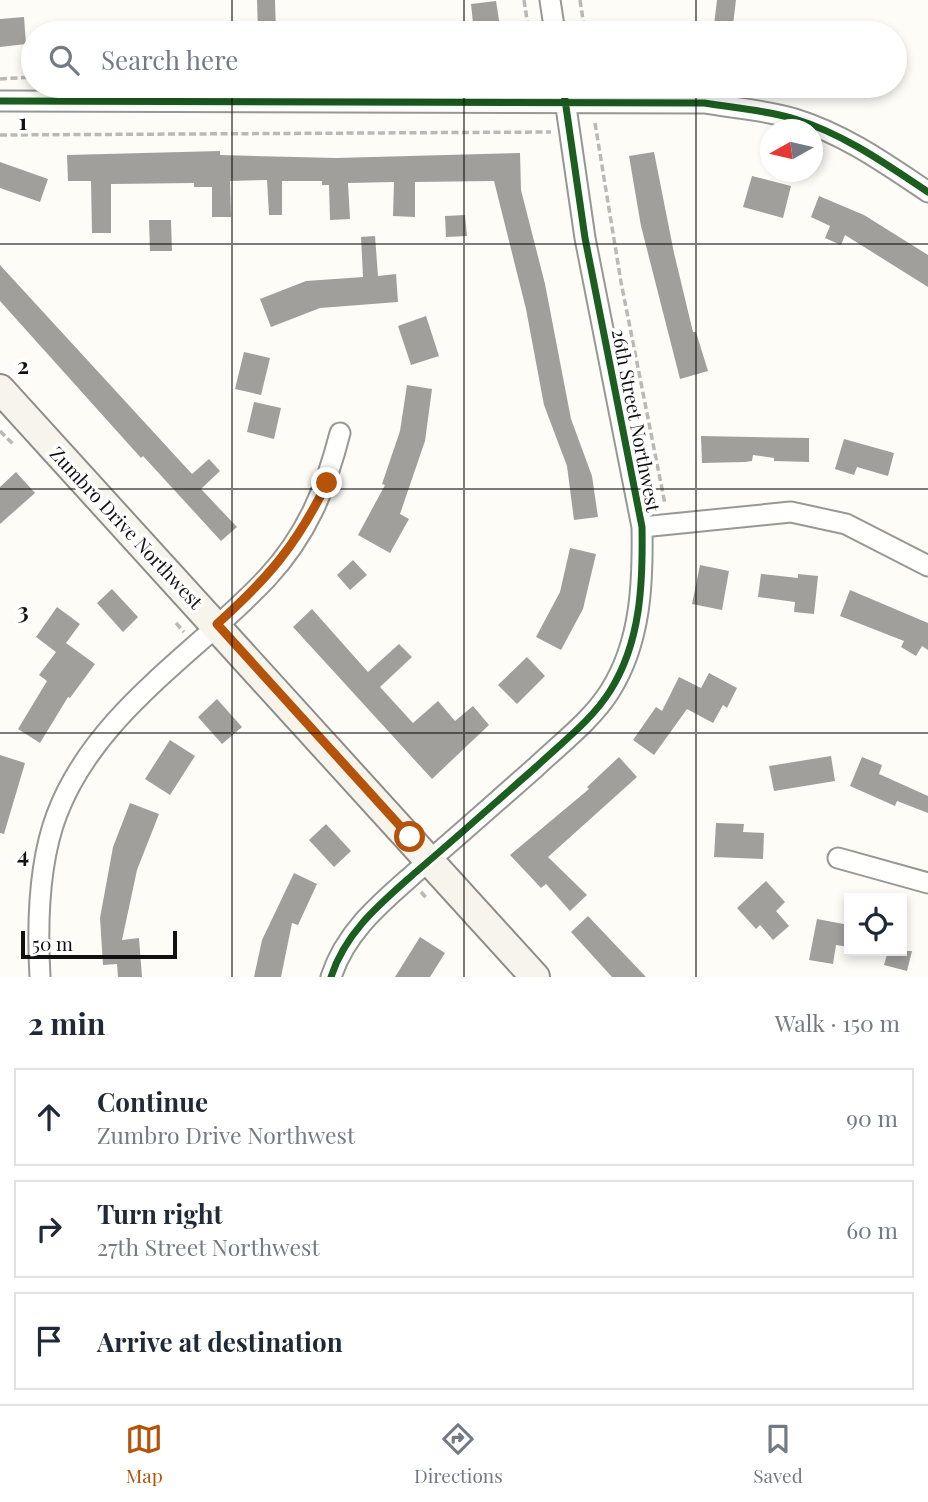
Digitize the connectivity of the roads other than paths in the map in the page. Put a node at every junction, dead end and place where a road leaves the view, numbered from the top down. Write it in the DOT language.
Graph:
graph roads {
  1 [pos="550,0"];
  2 [pos="553,21"];
  3 [pos="251,98"];
  4 [pos="565,98"];
  5 [pos="634,98"];
  6 [pos="0,102"];
  7 [pos="928,192"];
  8 [pos="5,405"];
  9 [pos="340,433"];
  10 [pos="642,527"];
  11 [pos="928,566"];
  12 [pos="217,624"];
  13 [pos="838,858"];
  14 [pos="431,860"];
  15 [pos="928,883"];
  16 [pos="40,977"];
  17 [pos="331,977"];
  18 [pos="535,977"];
  1 -- 2 [label="street"];
  3 -- 6 [label="street"];
  4 -- 10 [label="street, 26th Street Northwest"];
  5 -- 7 [label="street"];
  8 -- 12 [label="street, Zumbro Drive Northwest"];
  9 -- 12 [label="street"];
  10 -- 11 [label="street"];
  10 -- 14 [label="street, 26th Street Northwest"];
  12 -- 14 [label="street, Zumbro Drive Northwest"];
  12 -- 16 [label="street"];
  13 -- 15 [label="street"];
  14 -- 17 [label="street, 26th Street Northwest"];
  14 -- 18 [label="street, Zumbro Drive Northwest"];
}
